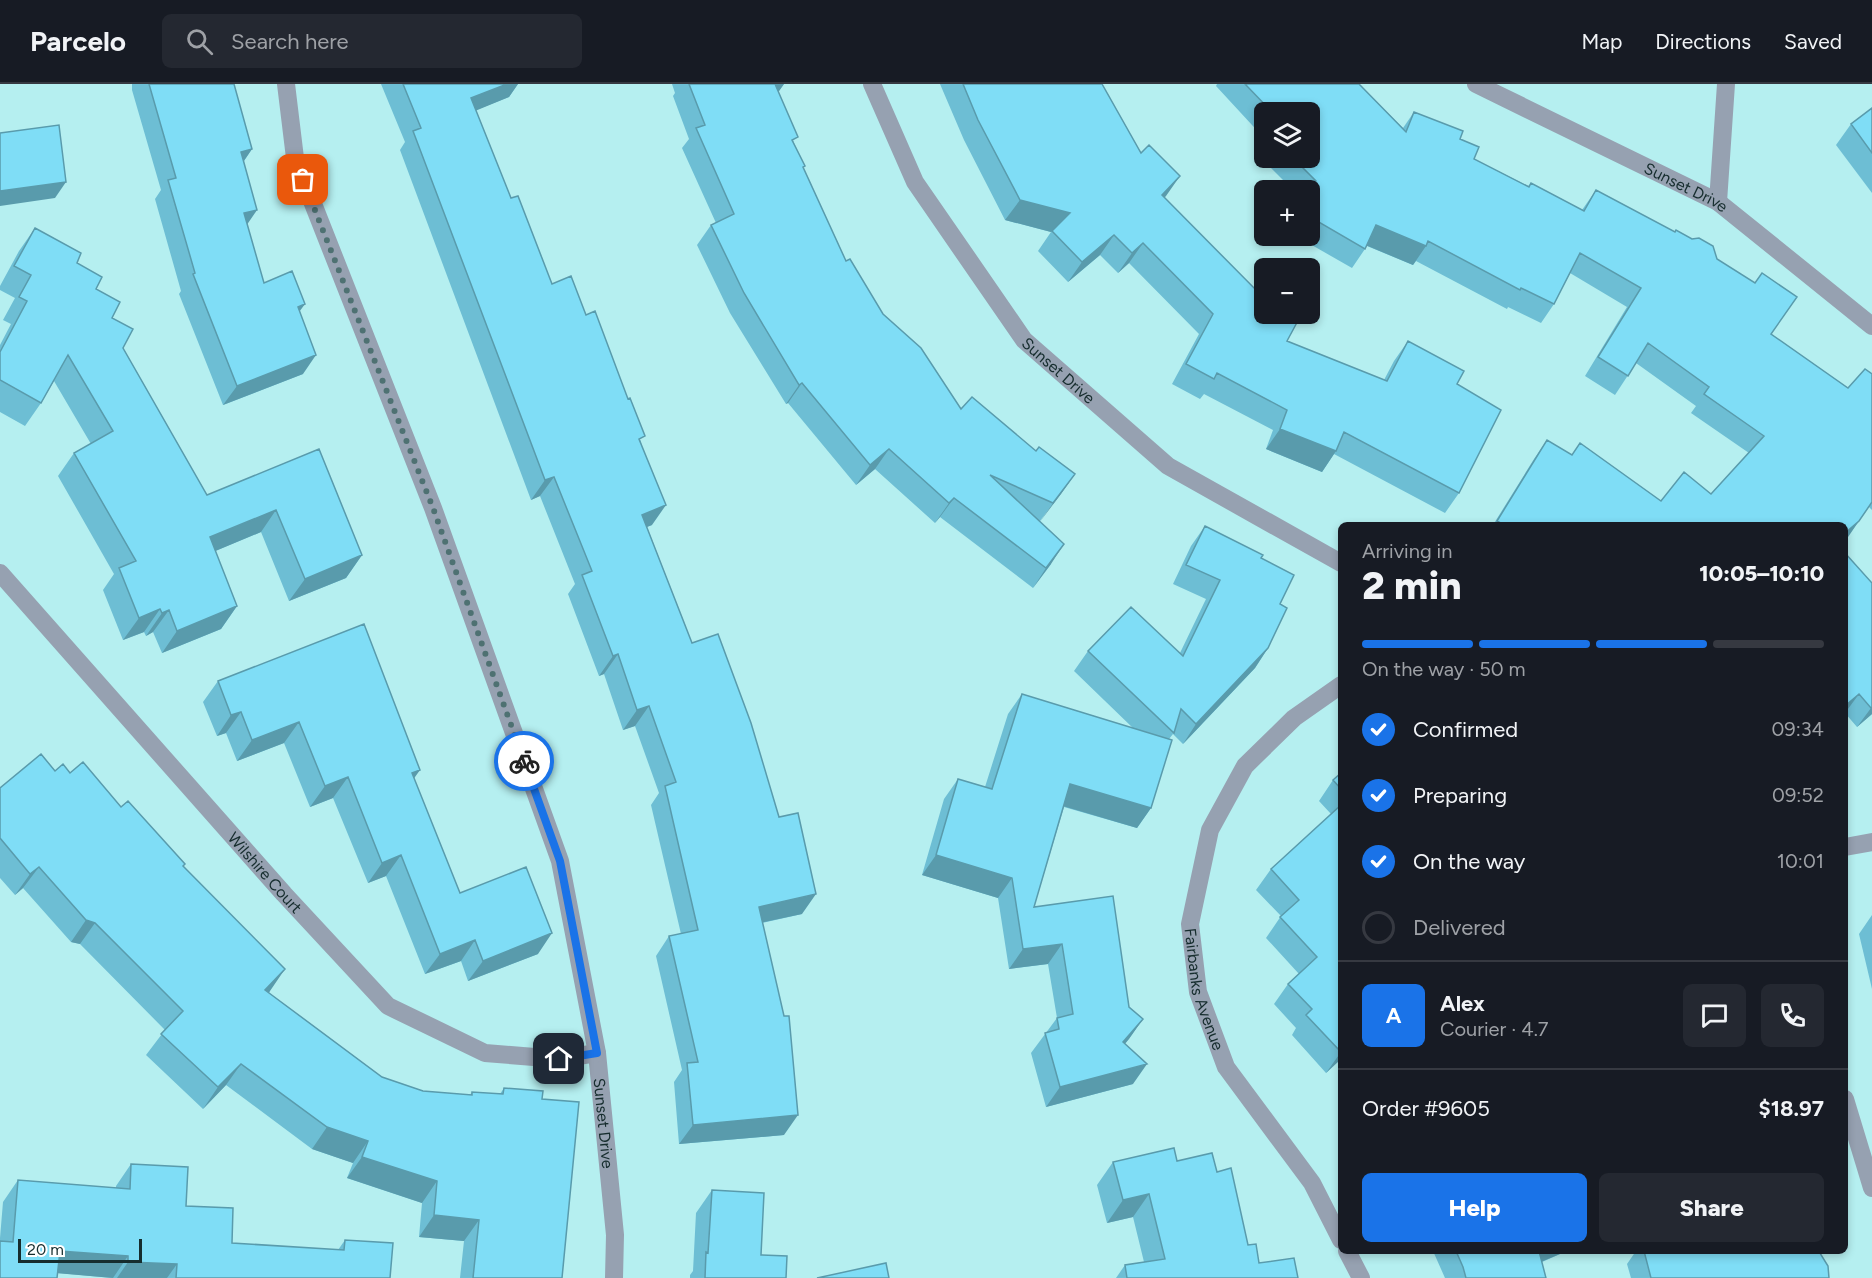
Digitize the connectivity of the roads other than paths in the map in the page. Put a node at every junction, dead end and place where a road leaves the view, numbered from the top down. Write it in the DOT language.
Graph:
graph roads {
  1 [pos="286,84"];
  2 [pos="872,84"];
  3 [pos="1476,84"];
  4 [pos="1726,84"];
  5 [pos="1718,202"];
  6 [pos="1872,326"];
  7 [pos="1338,561"];
  8 [pos="0,573"];
  9 [pos="1338,687"];
  10 [pos="1872,842"];
  11 [pos="1848,846"];
  12 [pos="597,1053"];
  13 [pos="1848,1109"];
  14 [pos="1872,1188"];
  15 [pos="1338,1234"];
  16 [pos="1349,1254"];
  17 [pos="614,1278"];
  18 [pos="1361,1278"];
  1 -- 12 [label="street, Sunset Drive"];
  2 -- 7 [label="street, Sunset Drive"];
  3 -- 5 [label="street, Sunset Drive"];
  4 -- 5 [label="street"];
  5 -- 6 [label="street, Sunset Drive"];
  8 -- 12 [label="street, Wilshire Court"];
  9 -- 15 [label="street, Fairbanks Avenue"];
  10 -- 11 [label="street"];
  12 -- 17 [label="street, Sunset Drive"];
  13 -- 14 [label="street"];
  16 -- 18 [label="street"];
}
